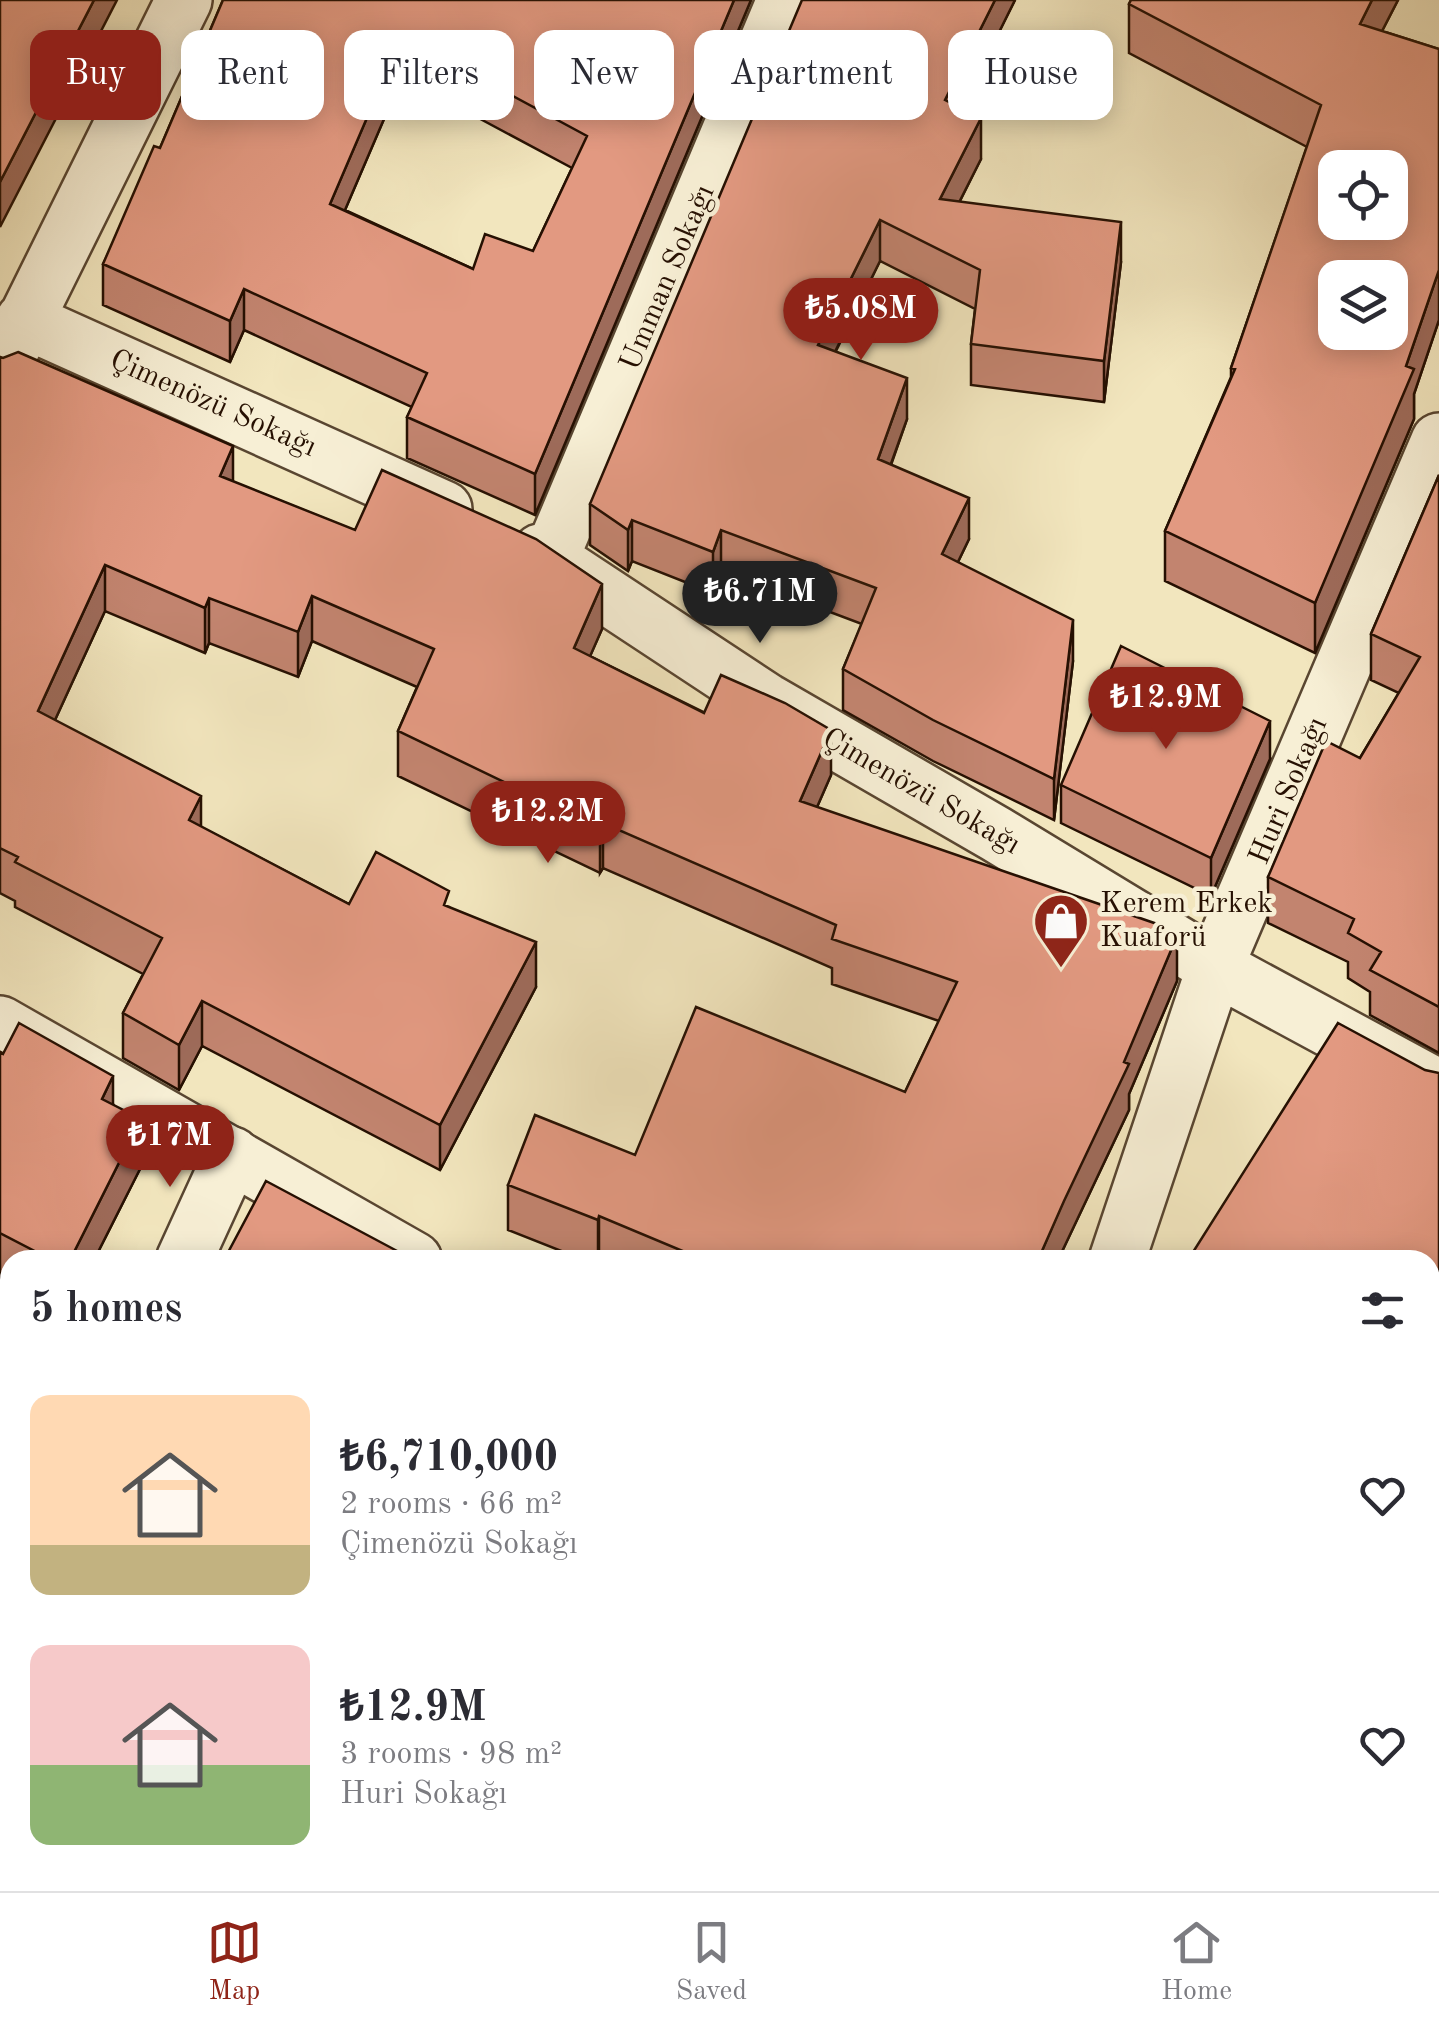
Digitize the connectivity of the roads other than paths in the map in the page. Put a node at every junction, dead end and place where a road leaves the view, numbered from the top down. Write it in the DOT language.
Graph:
graph roads {
  1 [pos="184,0"];
  2 [pos="785,0"];
  3 [pos="24,320"];
  4 [pos="0,372"];
  5 [pos="1439,441"];
  6 [pos="550,557"];
  7 [pos="1215,967"];
  8 [pos="0,1024"];
  9 [pos="1439,1088"];
  10 [pos="232,1155"];
  11 [pos="189,1250"];
  12 [pos="397,1250"];
  13 [pos="1120,1250"];
  1 -- 3 [label="street"];
  2 -- 6 [label="street, Umman Sokağı"];
  3 -- 4 [label="street"];
  3 -- 6 [label="street, Çimenözü Sokağı"];
  5 -- 7 [label="street, Huri Sokağı"];
  6 -- 7 [label="street, Çimenözü Sokağı"];
  7 -- 9 [label="street, Çimenözü Sokağı"];
  7 -- 13 [label="street, Huri Sokağı"];
  8 -- 10 [label="street"];
  10 -- 11 [label="street"];
  10 -- 12 [label="street"];
}
